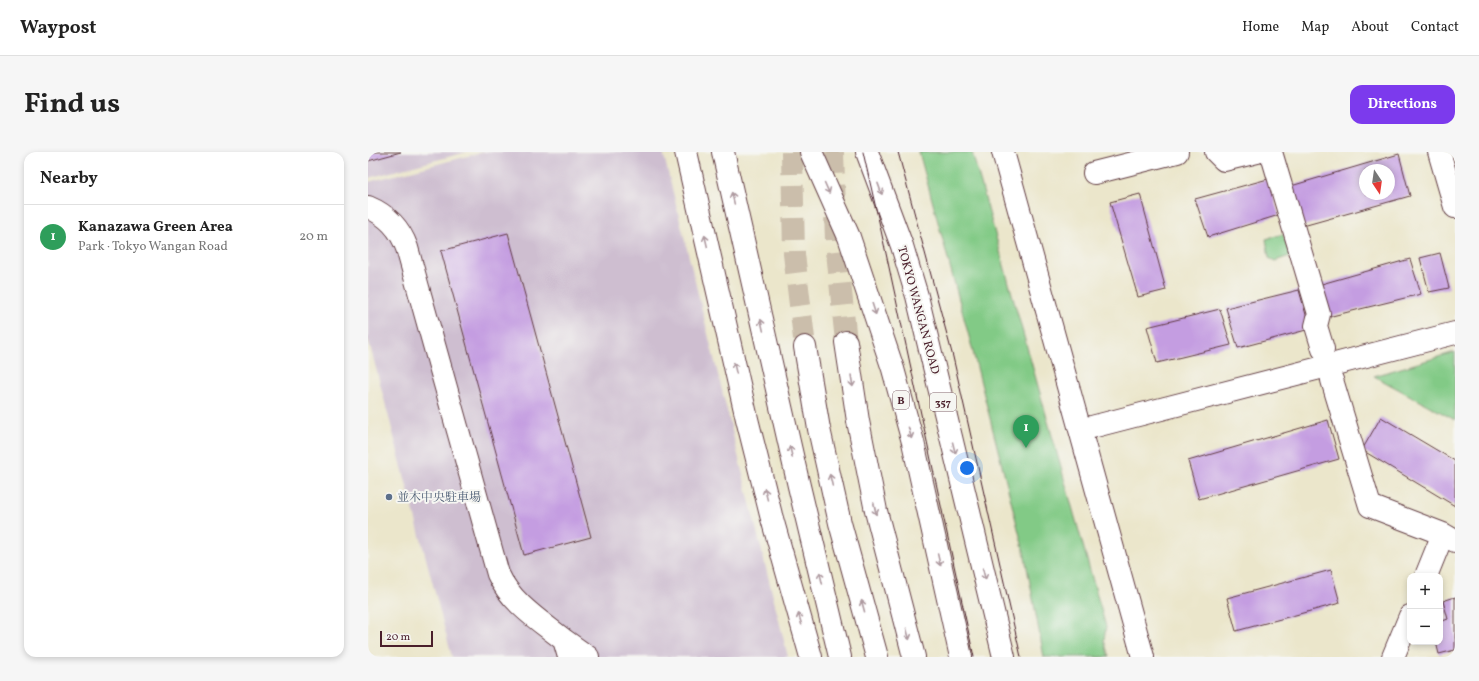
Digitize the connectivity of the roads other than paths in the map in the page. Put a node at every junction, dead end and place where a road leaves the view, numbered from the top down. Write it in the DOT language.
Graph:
graph roads {
  1 [pos="686,152"];
  2 [pos="723,152"];
  3 [pos="811,152"];
  4 [pos="867,152"];
  5 [pos="1003,152"];
  6 [pos="1177,152"];
  7 [pos="1216,152"];
  8 [pos="1257,152"];
  9 [pos="1271,152"];
  10 [pos="1439,152"];
  11 [pos="1094,173"];
  12 [pos="368,207"];
  13 [pos="1455,207"];
  14 [pos="1455,333"];
  15 [pos="846,342"];
  16 [pos="805,347"];
  17 [pos="1323,348"];
  18 [pos="1332,380"];
  19 [pos="1080,430"];
  20 [pos="1446,536"];
  21 [pos="1428,573"];
  22 [pos="1407,623"];
  23 [pos="566,648"];
  24 [pos="588,657"];
  25 [pos="810,657"];
  26 [pos="840,657"];
  27 [pos="877,657"];
  28 [pos="914,657"];
  29 [pos="961,657"];
  30 [pos="1004,657"];
  31 [pos="1143,657"];
  32 [pos="1393,657"];
  25 -- 1 [label="main road, one-way"];
  26 -- 2 [label="main road, one-way"];
  3 -- 29 [label="main road, B, one-way"];
  4 -- 30 [label="main road, TOKYO WANGAN ROAD / 357, one-way"];
  5 -- 19 [label="main road"];
  6 -- 11 [label="main road"];
  7 -- 8 [label="main road"];
  9 -- 17 [label="main road"];
  10 -- 13 [label="main road"];
  12 -- 23 [label="main road"];
  14 -- 19 [label="main road"];
  15 -- 28 [label="main road, one-way"];
  27 -- 16 [label="main road, one-way"];
  18 -- 20 [label="main road"];
  19 -- 31 [label="main road"];
  20 -- 21 [label="main road"];
  22 -- 32 [label="main road"];
  23 -- 24 [label="main road"];
}
